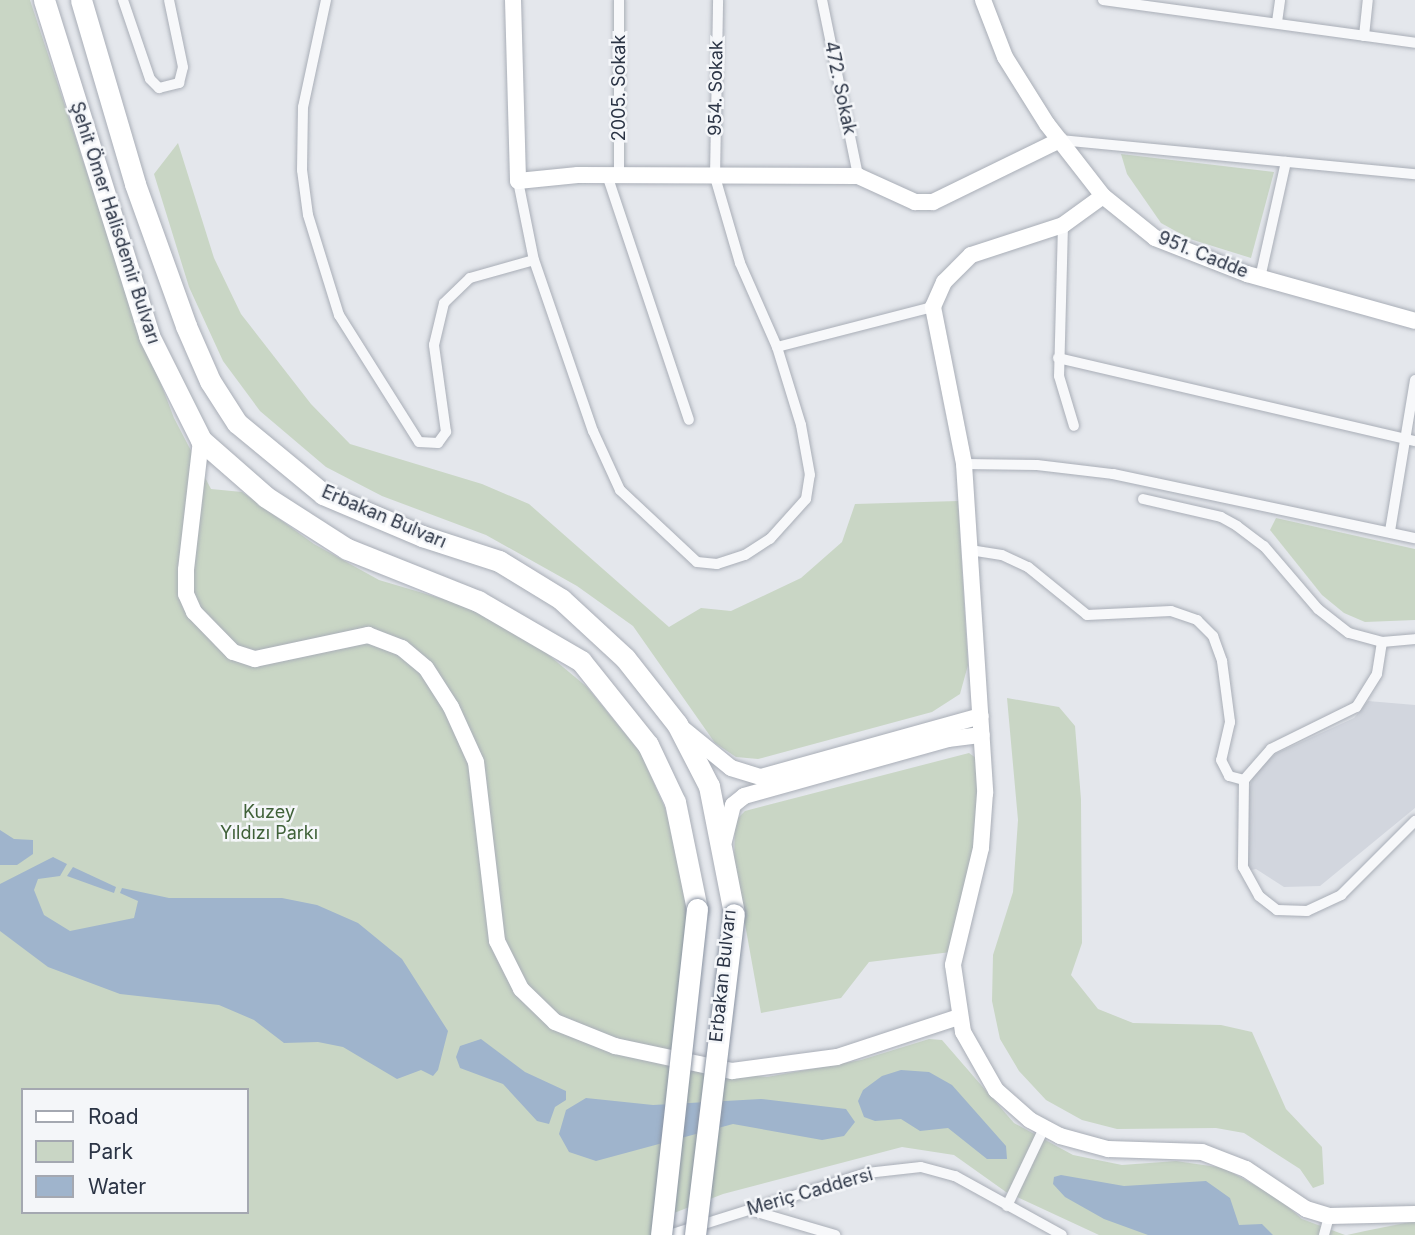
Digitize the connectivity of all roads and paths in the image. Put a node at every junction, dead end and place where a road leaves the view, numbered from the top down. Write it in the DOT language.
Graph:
graph roads {
  1 [pos="44,0"];
  2 [pos="81,0"];
  3 [pos="123,0"];
  4 [pos="169,0"];
  5 [pos="326,0"];
  6 [pos="513,0"];
  7 [pos="619,0"];
  8 [pos="718,0"];
  9 [pos="822,0"];
  10 [pos="983,0"];
  11 [pos="1110,0"];
  12 [pos="1194,0"];
  13 [pos="1280,0"];
  14 [pos="1368,0"];
  15 [pos="1193,12"];
  16 [pos="1277,22"];
  17 [pos="1364,36"];
  18 [pos="1415,43"];
  19 [pos="1060,140"];
  20 [pos="1286,162"];
  21 [pos="1415,174"];
  22 [pos="613,175"];
  23 [pos="858,176"];
  24 [pos="715,177"];
  25 [pos="518,181"];
  26 [pos="1103,196"];
  27 [pos="1063,225"];
  28 [pos="534,260"];
  29 [pos="1260,278"];
  30 [pos="933,307"];
  31 [pos="1415,321"];
  32 [pos="776,347"];
  33 [pos="1058,358"];
  34 [pos="1415,380"];
  35 [pos="690,420"];
  36 [pos="237,424"];
  37 [pos="1074,426"];
  38 [pos="201,440"];
  39 [pos="1410,440"];
  40 [pos="964,464"];
  41 [pos="1143,499"];
  42 [pos="1390,531"];
  43 [pos="1415,538"];
  44 [pos="970,550"];
  45 [pos="1415,639"];
  46 [pos="1382,642"];
  47 [pos="981,716"];
  48 [pos="677,724"];
  49 [pos="982,735"];
  50 [pos="1244,780"];
  51 [pos="1415,821"];
  52 [pos="723,850"];
  53 [pos="960,1017"];
  54 [pos="1044,1128"];
  55 [pos="1007,1206"];
  56 [pos="750,1210"];
  57 [pos="1415,1214"];
  58 [pos="1329,1216"];
  59 [pos="661,1235"];
  60 [pos="670,1235"];
  61 [pos="695,1235"];
  62 [pos="835,1235"];
  63 [pos="1062,1235"];
  64 [pos="1324,1235"];
  1 -- 38 [label="highway, Şehit Ömer Halisdemir Bulvarı"];
  2 -- 36 [label="highway, Şehit Ömer Halisdemir Bulvarı"];
  3 -- 4 [label="street"];
  5 -- 28 [label="street"];
  6 -- 25 [label="street"];
  7 -- 22 [label="street, 2005. Sokak"];
  8 -- 24 [label="street, 954. Sokak"];
  9 -- 23 [label="street, 472. Sokak"];
  10 -- 19 [label="street, 951. Cadde"];
  11 -- 15 [label="street"];
  12 -- 15 [label="street"];
  13 -- 16 [label="street"];
  14 -- 17 [label="street"];
  15 -- 16 [label="street"];
  16 -- 17 [label="street"];
  17 -- 18 [label="street"];
  19 -- 20 [label="street"];
  19 -- 23 [label="street"];
  19 -- 26 [label="street, 951. Cadde"];
  20 -- 21 [label="street"];
  20 -- 29 [label="street"];
  22 -- 24 [label="street"];
  22 -- 25 [label="street"];
  22 -- 35 [label="street, 2005. Sokak"];
  23 -- 24 [label="street"];
  24 -- 32 [label="street, 954. Sokak"];
  25 -- 28 [label="street"];
  26 -- 27 [label="street"];
  26 -- 29 [label="street, 951. Cadde"];
  27 -- 30 [label="street"];
  27 -- 33 [label="street"];
  28 -- 32 [label="street, 954. Sokak"];
  29 -- 31 [label="street, 951. Cadde"];
  30 -- 32 [label="street"];
  30 -- 40 [label="street"];
  33 -- 37 [label="street"];
  33 -- 39 [label="street"];
  34 -- 39 [label="street"];
  36 -- 48 [label="highway, Erbakan Bulvarı"];
  38 -- 53 [label="street"];
  38 -- 59 [label="highway, Erbakan Bulvarı, bridge"];
  39 -- 42 [label="street"];
  40 -- 42 [label="street"];
  40 -- 44 [label="street"];
  41 -- 46 [label="street"];
  42 -- 43 [label="street"];
  44 -- 47 [label="street"];
  44 -- 50 [label="street"];
  45 -- 46 [label="street"];
  46 -- 50 [label="street"];
  47 -- 48 [label="street"];
  47 -- 49 [label="street"];
  48 -- 52 [label="highway, Erbakan Bulvarı"];
  49 -- 52 [label="street"];
  49 -- 53 [label="street"];
  50 -- 51 [label="street"];
  52 -- 61 [label="highway, Erbakan Bulvarı, bridge"];
  53 -- 54 [label="street"];
  54 -- 55 [label="street"];
  54 -- 58 [label="street"];
  55 -- 56 [label="street, Meriç Caddersi"];
  55 -- 63 [label="street, Meriç Caddersi"];
  56 -- 60 [label="street, Meriç Caddersi"];
  56 -- 62 [label="street"];
  57 -- 58 [label="street"];
  58 -- 64 [label="street"];
}
